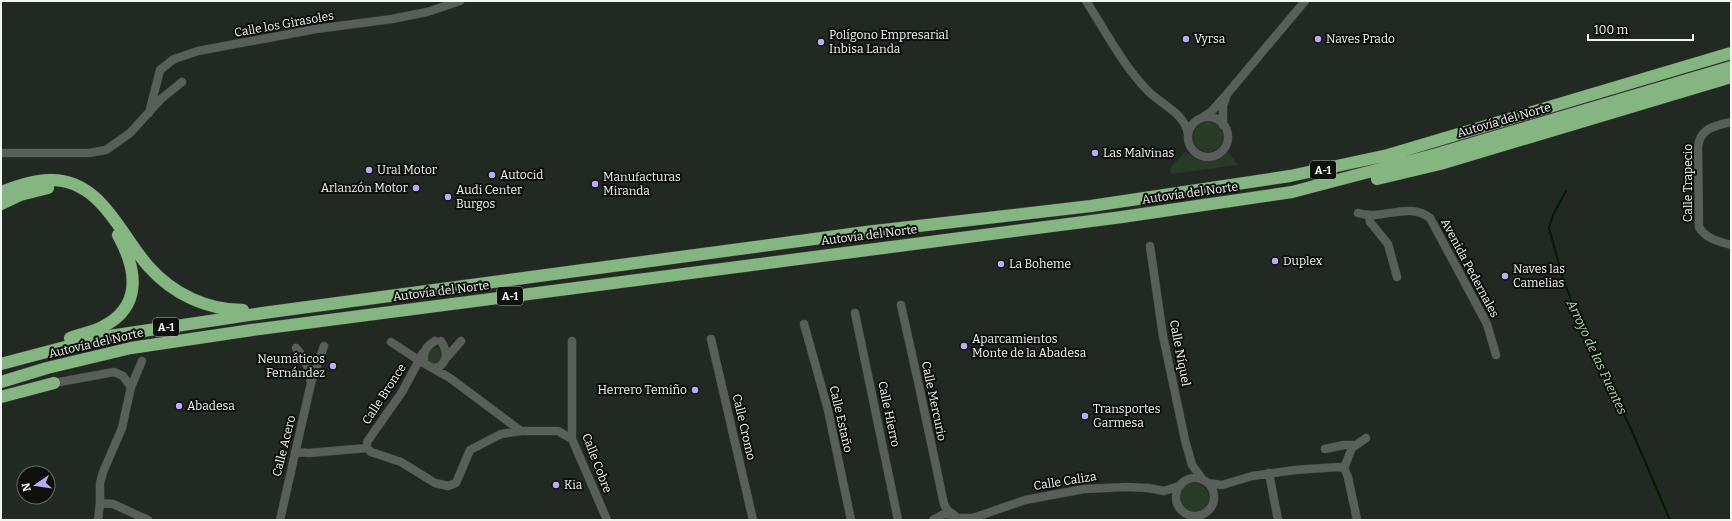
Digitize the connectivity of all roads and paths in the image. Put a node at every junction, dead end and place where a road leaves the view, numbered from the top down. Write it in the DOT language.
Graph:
graph roads {
  1 [pos="460,1"];
  2 [pos="1086,1"];
  3 [pos="1305,1"];
  4 [pos="1731,53"];
  5 [pos="1731,67"];
  6 [pos="1731,77"];
  7 [pos="182,82"];
  8 [pos="1227,94"];
  9 [pos="1174,112"];
  10 [pos="149,113"];
  11 [pos="1202,118"];
  12 [pos="1731,122"];
  13 [pos="1223,125"];
  14 [pos="1188,134"];
  15 [pos="1,153"];
  16 [pos="1,192"];
  17 [pos="1292,192"];
  18 [pos="1,204"];
  19 [pos="1358,213"];
  20 [pos="1369,216"];
  21 [pos="1731,245"];
  22 [pos="1150,246"];
  23 [pos="1397,277"];
  24 [pos="900,304"];
  25 [pos="288,310"];
  26 [pos="855,313"];
  27 [pos="804,324"];
  28 [pos="711,339"];
  29 [pos="461,341"];
  30 [pos="572,341"];
  31 [pos="391,342"];
  32 [pos="324,346"];
  33 [pos="296,348"];
  34 [pos="46,351"];
  35 [pos="1496,355"];
  36 [pos="422,357"];
  37 [pos="446,360"];
  38 [pos="142,361"];
  39 [pos="1,364"];
  40 [pos="430,367"];
  41 [pos="450,378"];
  42 [pos="1,382"];
  43 [pos="54,383"];
  44 [pos="311,383"];
  45 [pos="131,387"];
  46 [pos="1,397"];
  47 [pos="502,417"];
  48 [pos="521,431"];
  49 [pos="501,434"];
  50 [pos="572,438"];
  51 [pos="1366,438"];
  52 [pos="1356,445"];
  53 [pos="366,448"];
  54 [pos="1325,449"];
  55 [pos="295,452"];
  56 [pos="1192,465"];
  57 [pos="1344,468"];
  58 [pos="1269,473"];
  59 [pos="1206,482"];
  60 [pos="1180,484"];
  61 [pos="1222,485"];
  62 [pos="1164,491"];
  63 [pos="1214,499"];
  64 [pos="100,503"];
  65 [pos="944,504"];
  66 [pos="1177,504"];
  67 [pos="1204,517"];
  68 [pos="283,518"];
  69 [pos="958,518"];
  70 [pos="1191,518"];
  71 [pos="972,519"];
  72 [pos="98,520"];
  73 [pos="148,520"];
  74 [pos="607,520"];
  75 [pos="753,520"];
  76 [pos="851,520"];
  77 [pos="898,520"];
  78 [pos="934,520"];
  79 [pos="1278,520"];
  80 [pos="1357,520"];
  1 -- 10 [label="street, Calle los Girasoles"];
  2 -- 9 [label="street"];
  3 -- 8 [label="street"];
  4 -- 25 [label="highway, Autovía del Norte / A-1"];
  5 -- 17 [label="highway, Autovía del Norte / A-1"];
  6 -- 17 [label="highway"];
  7 -- 10 [label="street"];
  8 -- 11 [label="street"];
  8 -- 13 [label="street"];
  9 -- 11 [label="street"];
  9 -- 14 [label="street"];
  10 -- 15 [label="street"];
  11 -- 13 [label="street"];
  11 -- 14 [label="street"];
  12 -- 21 [label="street, Calle Trapecio"];
  13 -- 14 [label="street"];
  16 -- 25 [label="highway"];
  17 -- 42 [label="highway, Autovía del Norte / A-1"];
  18 -- 34 [label="highway"];
  19 -- 20 [label="street, Avenida Pedernales"];
  20 -- 23 [label="street"];
  20 -- 35 [label="street, Avenida Pedernales"];
  22 -- 56 [label="street, Calle Níquel"];
  24 -- 65 [label="street, Calle Mercurio"];
  25 -- 34 [label="highway, Autovía del Norte / A-1"];
  26 -- 77 [label="street, Calle Hierro"];
  27 -- 76 [label="street, Calle Estaño"];
  28 -- 75 [label="street, Calle Cromo"];
  29 -- 37 [label="street"];
  30 -- 50 [label="street, Calle Cobre"];
  31 -- 36 [label="street"];
  32 -- 44 [label="street, Calle Acero"];
  33 -- 44 [label="street, Calle Acero"];
  34 -- 39 [label="highway, Autovía del Norte / A-1"];
  36 -- 37 [label="street, Calle Bronce"];
  36 -- 40 [label="street"];
  36 -- 53 [label="street, Calle Bronce"];
  37 -- 40 [label="street"];
  37 -- 41 [label="street"];
  38 -- 45 [label="street"];
  40 -- 41 [label="street"];
  41 -- 47 [label="street"];
  43 -- 45 [label="street"];
  43 -- 46 [label="highway"];
  44 -- 55 [label="street, Calle Acero"];
  45 -- 64 [label="street"];
  47 -- 48 [label="street"];
  47 -- 49 [label="street"];
  48 -- 49 [label="street"];
  48 -- 50 [label="street"];
  49 -- 53 [label="street"];
  50 -- 74 [label="street, Calle Cobre"];
  51 -- 52 [label="street"];
  52 -- 54 [label="street"];
  52 -- 57 [label="street"];
  53 -- 55 [label="street"];
  55 -- 68 [label="street, Calle Acero"];
  56 -- 59 [label="street, Calle Níquel"];
  56 -- 60 [label="street"];
  57 -- 58 [label="street"];
  57 -- 80 [label="street"];
  58 -- 61 [label="street"];
  58 -- 79 [label="street"];
  59 -- 60 [label="street"];
  59 -- 61 [label="street"];
  59 -- 63 [label="street"];
  60 -- 62 [label="street, Calle Caliza"];
  60 -- 66 [label="street"];
  61 -- 63 [label="street"];
  62 -- 66 [label="street"];
  62 -- 71 [label="street, Calle Caliza"];
  63 -- 67 [label="street"];
  64 -- 72 [label="street"];
  64 -- 73 [label="street"];
  65 -- 69 [label="street"];
  65 -- 78 [label="street"];
  66 -- 70 [label="street"];
  67 -- 70 [label="street"];
  69 -- 71 [label="street, Calle Caliza"];
  69 -- 78 [label="street, Calle Caliza"];
}
